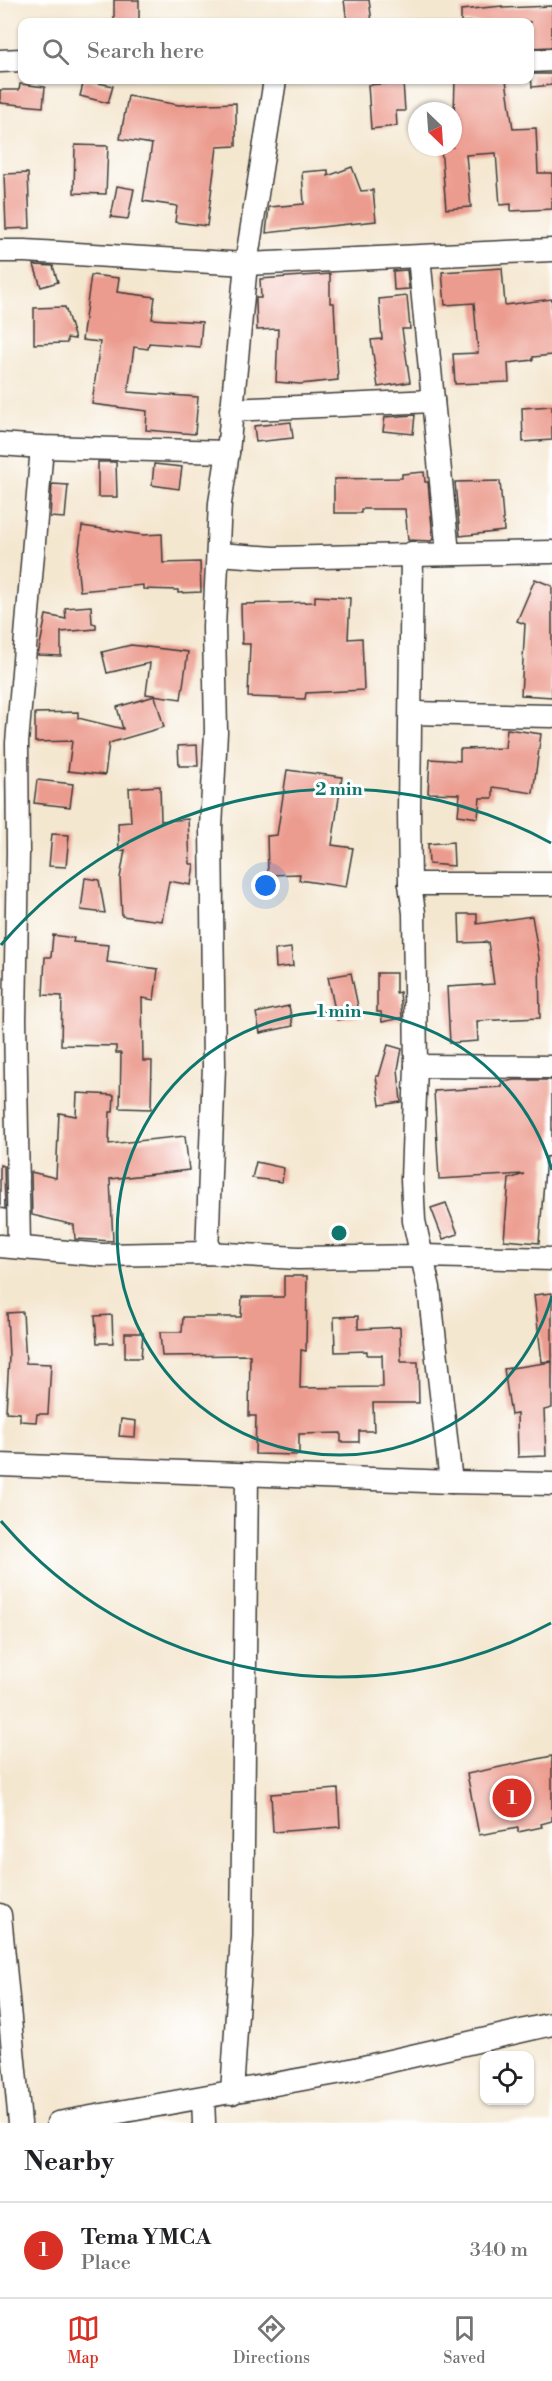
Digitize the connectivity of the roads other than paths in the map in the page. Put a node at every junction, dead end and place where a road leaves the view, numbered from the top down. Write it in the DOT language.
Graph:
graph roads {
  1 [pos="18,60"];
  2 [pos="552,60"];
  3 [pos="0,61"];
  4 [pos="534,61"];
  5 [pos="274,84"];
  6 [pos="552,250"];
  7 [pos="0,251"];
  8 [pos="419,257"];
  9 [pos="246,264"];
  10 [pos="433,401"];
  11 [pos="231,410"];
  12 [pos="0,444"];
  13 [pos="42,447"];
  14 [pos="228,452"];
  15 [pos="552,552"];
  16 [pos="412,553"];
  17 [pos="448,553"];
  18 [pos="218,554"];
  19 [pos="411,713"];
  20 [pos="552,716"];
  21 [pos="410,884"];
  22 [pos="552,884"];
  23 [pos="416,1065"];
  24 [pos="552,1067"];
  25 [pos="9,1246"];
  26 [pos="207,1253"];
  27 [pos="422,1257"];
  28 [pos="552,1259"];
  29 [pos="0,1465"];
  30 [pos="247,1474"];
  31 [pos="451,1482"];
  32 [pos="552,1484"];
  33 [pos="0,1915"];
  34 [pos="552,2024"];
  35 [pos="232,2093"];
  36 [pos="203,2098"];
  37 [pos="20,2123"];
  38 [pos="58,2123"];
  39 [pos="204,2123"];
  1 -- 3 [label="street"];
  2 -- 4 [label="street"];
  5 -- 9 [label="street"];
  6 -- 8 [label="street"];
  7 -- 9 [label="street"];
  8 -- 9 [label="street"];
  8 -- 10 [label="street"];
  9 -- 11 [label="street"];
  10 -- 11 [label="street"];
  10 -- 17 [label="street"];
  11 -- 14 [label="street"];
  12 -- 13 [label="street"];
  13 -- 14 [label="street"];
  13 -- 25 [label="street"];
  14 -- 18 [label="street"];
  15 -- 17 [label="street"];
  16 -- 17 [label="street"];
  16 -- 18 [label="street"];
  16 -- 19 [label="street"];
  18 -- 26 [label="street"];
  19 -- 20 [label="street"];
  19 -- 21 [label="street"];
  21 -- 22 [label="street"];
  21 -- 23 [label="street"];
  23 -- 24 [label="street"];
  23 -- 27 [label="street"];
  25 -- 26 [label="street"];
  26 -- 27 [label="street"];
  27 -- 28 [label="street"];
  27 -- 31 [label="street"];
  29 -- 30 [label="street"];
  30 -- 31 [label="street"];
  30 -- 35 [label="street"];
  31 -- 32 [label="street"];
  33 -- 37 [label="street"];
  34 -- 35 [label="street"];
  35 -- 36 [label="street"];
  36 -- 38 [label="street"];
  36 -- 39 [label="street"];
}
